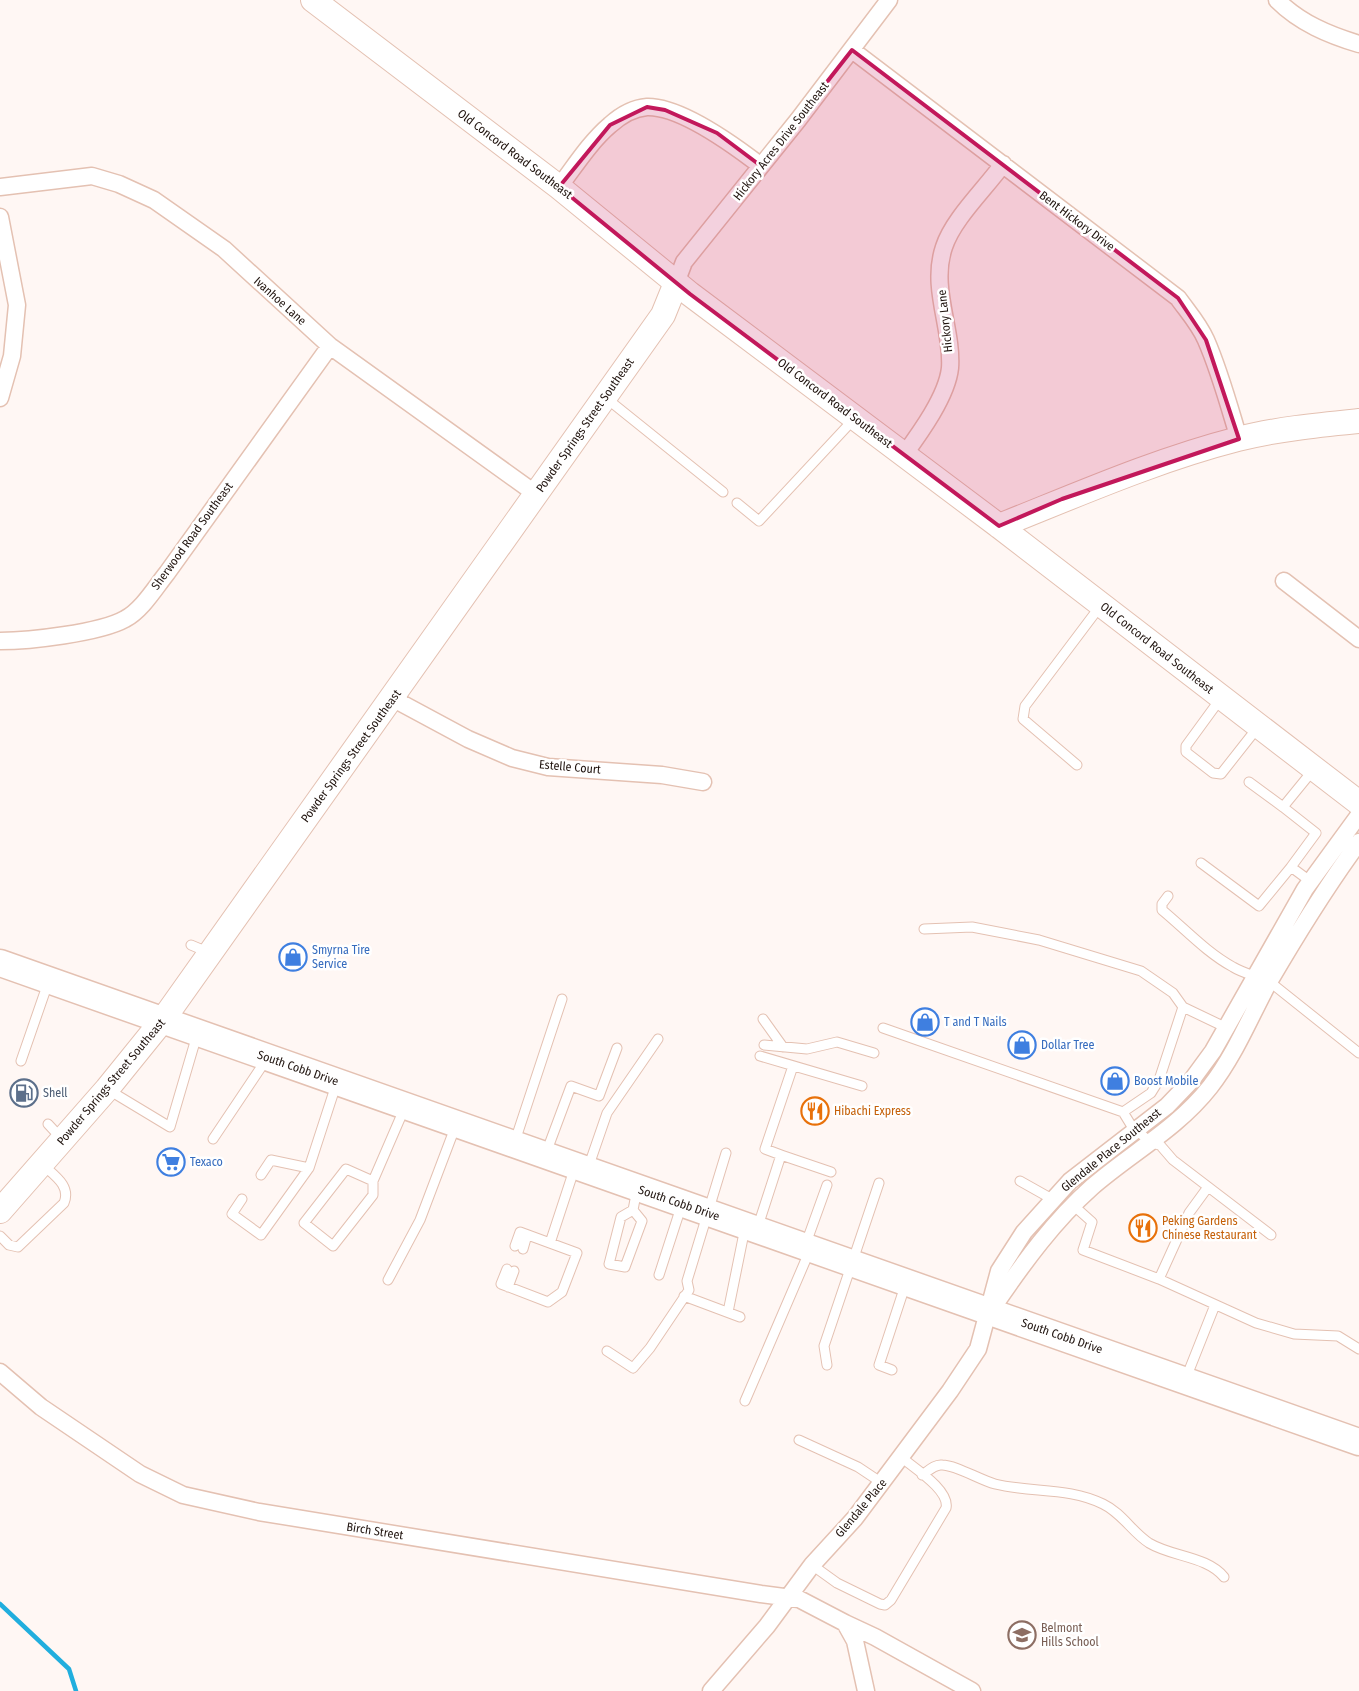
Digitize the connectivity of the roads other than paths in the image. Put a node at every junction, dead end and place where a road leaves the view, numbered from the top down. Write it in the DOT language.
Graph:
graph roads {
  1 [pos="313,0"];
  2 [pos="889,0"];
  3 [pos="1277,0"];
  4 [pos="1359,44"];
  5 [pos="852,50"];
  6 [pos="1003,164"];
  7 [pos="761,166"];
  8 [pos="0,187"];
  9 [pos="559,187"];
  10 [pos="0,217"];
  11 [pos="676,283"];
  12 [pos="330,346"];
  13 [pos="605,397"];
  14 [pos="0,398"];
  15 [pos="855,418"];
  16 [pos="1359,421"];
  17 [pos="1239,439"];
  18 [pos="904,455"];
  19 [pos="723,492"];
  20 [pos="536,494"];
  21 [pos="737,503"];
  22 [pos="999,526"];
  23 [pos="1284,581"];
  24 [pos="1101,605"];
  25 [pos="1359,639"];
  26 [pos="0,641"];
  27 [pos="395,694"];
  28 [pos="1222,698"];
  29 [pos="1258,726"];
  30 [pos="1077,765"];
  31 [pos="1314,768"];
  32 [pos="703,782"];
  33 [pos="1249,782"];
  34 [pos="1359,803"];
  35 [pos="1284,808"];
  36 [pos="1359,814"];
  37 [pos="1359,842"];
  38 [pos="1201,863"];
  39 [pos="1291,867"];
  40 [pos="1310,881"];
  41 [pos="1168,896"];
  42 [pos="924,929"];
  43 [pos="0,963"];
  44 [pos="1262,978"];
  45 [pos="49,980"];
  46 [pos="562,999"];
  47 [pos="1183,1007"];
  48 [pos="763,1019"];
  49 [pos="162,1021"];
  50 [pos="883,1028"];
  51 [pos="1226,1028"];
  52 [pos="198,1033"];
  53 [pos="1243,1035"];
  54 [pos="658,1039"];
  55 [pos="764,1045"];
  56 [pos="783,1047"];
  57 [pos="617,1048"];
  58 [pos="874,1052"];
  59 [pos="1359,1053"];
  60 [pos="760,1056"];
  61 [pos="268,1058"];
  62 [pos="21,1061"];
  63 [pos="793,1066"];
  64 [pos="337,1082"];
  65 [pos="862,1086"];
  66 [pos="107,1088"];
  67 [pos="405,1106"];
  68 [pos="1123,1112"];
  69 [pos="456,1124"];
  70 [pos="1138,1130"];
  71 [pos="213,1139"];
  72 [pos="1151,1142"];
  73 [pos="514,1145"];
  74 [pos="726,1153"];
  75 [pos="781,1155"];
  76 [pos="545,1156"];
  77 [pos="42,1163"];
  78 [pos="309,1168"];
  79 [pos="581,1169"];
  80 [pos="831,1172"];
  81 [pos="261,1175"];
  82 [pos="1020,1180"];
  83 [pos="373,1181"];
  84 [pos="880,1183"];
  85 [pos="827,1185"];
  86 [pos="1208,1186"];
  87 [pos="242,1199"];
  88 [pos="635,1199"];
  89 [pos="1052,1199"];
  90 [pos="682,1204"];
  91 [pos="1073,1205"];
  92 [pos="0,1211"];
  93 [pos="708,1213"];
  94 [pos="751,1228"];
  95 [pos="1271,1235"];
  96 [pos="0,1236"];
  97 [pos="550,1243"];
  98 [pos="519,1248"];
  99 [pos="808,1248"];
  100 [pos="852,1264"];
  101 [pos="511,1270"];
  102 [pos="659,1275"];
  103 [pos="1160,1279"];
  104 [pos="388,1280"];
  105 [pos="906,1283"];
  106 [pos="684,1296"];
  107 [pos="1215,1305"];
  108 [pos="990,1311"];
  109 [pos="728,1312"];
  110 [pos="740,1317"];
  111 [pos="1359,1349"];
  112 [pos="607,1351"];
  113 [pos="827,1365"];
  114 [pos="892,1370"];
  115 [pos="0,1372"];
  116 [pos="1185,1381"];
  117 [pos="745,1401"];
  118 [pos="800,1440"];
  119 [pos="1359,1442"];
  120 [pos="901,1457"];
  121 [pos="922,1475"];
  122 [pos="882,1483"];
  123 [pos="812,1565"];
  124 [pos="1224,1577"];
  125 [pos="787,1598"];
  126 [pos="845,1623"];
  127 [pos="711,1691"];
  128 [pos="866,1691"];
  129 [pos="972,1691"];
  1 -- 9 [label="street, Old Concord Road Southeast"];
  2 -- 5 [label="street, Hickory Acres Drive Southeast"];
  3 -- 4 [label="street"];
  5 -- 6 [label="street, Bent Hickory Drive"];
  5 -- 7 [label="street, Hickory Acres Drive Southeast"];
  6 -- 17 [label="street, Bent Hickory Drive"];
  6 -- 18 [label="street, Hickory Lane"];
  7 -- 9 [label="street"];
  7 -- 11 [label="street, Hickory Acres Drive Southeast"];
  8 -- 12 [label="street, Ivanhoe Lane"];
  9 -- 11 [label="street, Old Concord Road Southeast"];
  10 -- 14 [label="street"];
  11 -- 13 [label="street, Powder Springs Street Southeast"];
  11 -- 15 [label="street, Old Concord Road Southeast"];
  12 -- 20 [label="street, Ivanhoe Lane"];
  12 -- 26 [label="street, Sherwood Road Southeast"];
  13 -- 19 [label="lane"];
  13 -- 20 [label="street, Powder Springs Street Southeast"];
  15 -- 18 [label="street, Old Concord Road Southeast"];
  15 -- 21 [label="lane"];
  16 -- 17 [label="street"];
  17 -- 22 [label="street"];
  18 -- 22 [label="street, Old Concord Road Southeast"];
  20 -- 27 [label="street, Powder Springs Street Southeast"];
  22 -- 24 [label="street, Old Concord Road Southeast"];
  23 -- 25 [label="street"];
  24 -- 28 [label="street, Old Concord Road Southeast"];
  24 -- 30 [label="lane"];
  27 -- 32 [label="street, Estelle Court"];
  27 -- 49 [label="street, Powder Springs Street Southeast"];
  28 -- 29 [label="street, Old Concord Road Southeast"];
  28 -- 29 [label="lane"];
  29 -- 31 [label="street, Old Concord Road Southeast"];
  31 -- 34 [label="street, Old Concord Road Southeast"];
  31 -- 35 [label="lane"];
  33 -- 35 [label="lane"];
  35 -- 39 [label="lane"];
  36 -- 40 [label="street, Glendale Place Southeast"];
  37 -- 44 [label="street, Glendale Place Southeast"];
  38 -- 39 [label="lane"];
  39 -- 40 [label="lane"];
  40 -- 44 [label="street, Glendale Place Southeast"];
  41 -- 44 [label="lane"];
  42 -- 47 [label="lane"];
  43 -- 45 [label="main road, South Cobb Drive"];
  44 -- 51 [label="street, Glendale Place Southeast"];
  44 -- 53 [label="street, Glendale Place Southeast"];
  44 -- 59 [label="lane"];
  45 -- 49 [label="main road, South Cobb Drive"];
  45 -- 62 [label="lane"];
  46 -- 73 [label="lane"];
  47 -- 51 [label="lane"];
  47 -- 68 [label="lane"];
  48 -- 56 [label="lane"];
  49 -- 52 [label="main road, South Cobb Drive"];
  49 -- 66 [label="street, Powder Springs Street Southeast"];
  50 -- 68 [label="lane"];
  51 -- 53 [label="lane"];
  51 -- 70 [label="street, Glendale Place Southeast"];
  52 -- 61 [label="main road, South Cobb Drive"];
  52 -- 66 [label="lane"];
  53 -- 72 [label="street, Glendale Place Southeast"];
  54 -- 79 [label="lane"];
  55 -- 56 [label="lane"];
  56 -- 58 [label="lane"];
  57 -- 76 [label="lane"];
  60 -- 63 [label="lane"];
  61 -- 64 [label="main road, South Cobb Drive"];
  61 -- 71 [label="lane"];
  63 -- 65 [label="lane"];
  63 -- 75 [label="lane"];
  64 -- 67 [label="main road, South Cobb Drive"];
  64 -- 78 [label="lane"];
  66 -- 77 [label="street, Powder Springs Street Southeast"];
  67 -- 69 [label="main road, South Cobb Drive"];
  67 -- 83 [label="lane"];
  68 -- 70 [label="lane"];
  69 -- 73 [label="main road, South Cobb Drive"];
  69 -- 104 [label="lane"];
  70 -- 72 [label="lane"];
  70 -- 89 [label="street, Glendale Place Southeast"];
  72 -- 86 [label="lane"];
  72 -- 91 [label="street, Glendale Place Southeast"];
  73 -- 76 [label="main road, South Cobb Drive"];
  74 -- 93 [label="lane"];
  75 -- 80 [label="lane"];
  75 -- 94 [label="lane"];
  76 -- 79 [label="main road, South Cobb Drive"];
  77 -- 92 [label="street, Powder Springs Street Southeast"];
  77 -- 96 [label="lane"];
  78 -- 81 [label="lane"];
  78 -- 87 [label="lane"];
  79 -- 88 [label="main road, South Cobb Drive"];
  79 -- 97 [label="lane"];
  82 -- 89 [label="lane"];
  83 -- 83 [label="lane"];
  84 -- 100 [label="lane"];
  85 -- 99 [label="lane"];
  86 -- 95 [label="lane"];
  86 -- 103 [label="lane"];
  88 -- 88 [label="lane"];
  88 -- 90 [label="main road, South Cobb Drive"];
  89 -- 108 [label="street, Glendale Place Southeast"];
  90 -- 93 [label="main road, South Cobb Drive"];
  90 -- 102 [label="lane"];
  91 -- 103 [label="lane"];
  91 -- 108 [label="street, Glendale Place Southeast"];
  93 -- 94 [label="main road, South Cobb Drive"];
  93 -- 106 [label="lane"];
  94 -- 99 [label="main road, South Cobb Drive"];
  94 -- 109 [label="lane"];
  97 -- 98 [label="lane"];
  97 -- 101 [label="lane"];
  99 -- 100 [label="main road, South Cobb Drive"];
  99 -- 117 [label="lane"];
  100 -- 105 [label="main road, South Cobb Drive"];
  100 -- 113 [label="lane"];
  103 -- 107 [label="lane"];
  105 -- 108 [label="main road, South Cobb Drive"];
  105 -- 114 [label="lane"];
  106 -- 109 [label="lane"];
  106 -- 112 [label="lane"];
  107 -- 111 [label="lane"];
  107 -- 116 [label="lane"];
  108 -- 116 [label="main road, South Cobb Drive"];
  108 -- 120 [label="street, Glendale Place"];
  109 -- 110 [label="lane"];
  115 -- 125 [label="street, Birch Street"];
  116 -- 119 [label="main road, South Cobb Drive"];
  118 -- 122 [label="lane"];
  120 -- 121 [label="lane"];
  120 -- 122 [label="street, Glendale Place"];
  121 -- 123 [label="lane"];
  121 -- 124 [label="lane"];
  122 -- 123 [label="street, Glendale Place"];
  123 -- 125 [label="street, Glendale Place"];
  125 -- 126 [label="street, Birch Street"];
  125 -- 127 [label="street, Glendale Place"];
  126 -- 128 [label="street"];
  126 -- 129 [label="street, Birch Street"];
}
